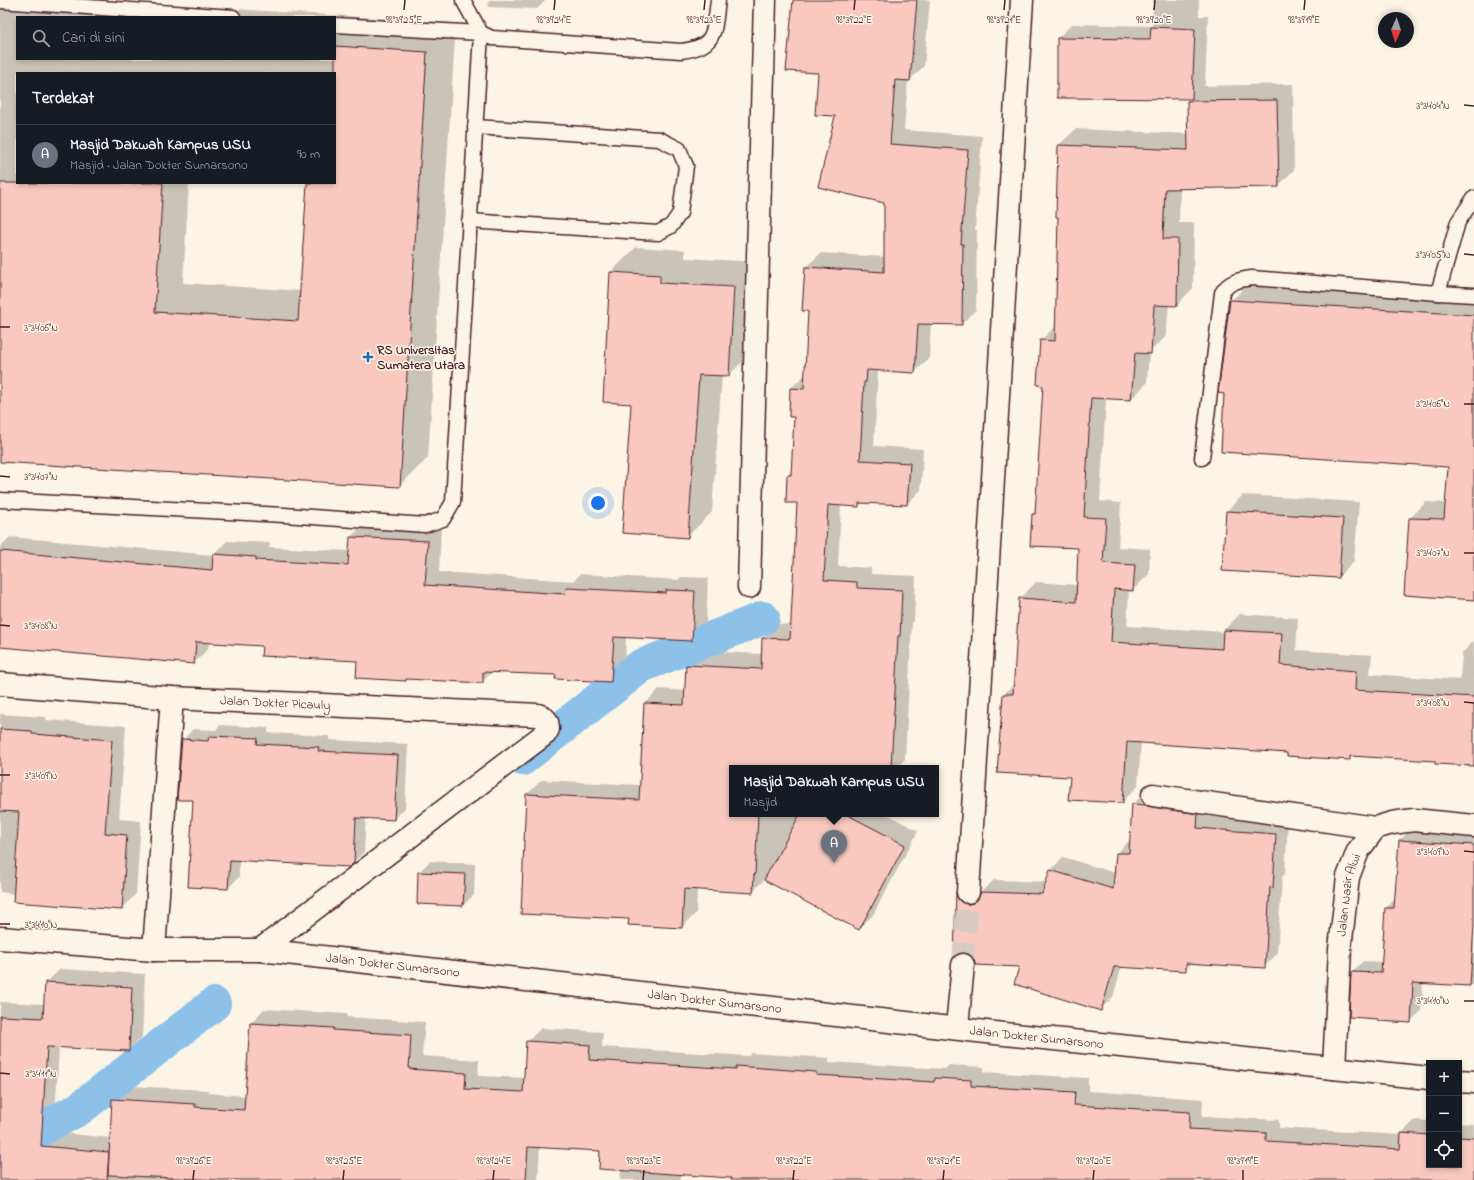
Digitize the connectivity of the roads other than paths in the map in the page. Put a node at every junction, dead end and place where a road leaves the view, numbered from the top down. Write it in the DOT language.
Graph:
graph roads {
  1 [pos="463,0"];
  2 [pos="718,0"];
  3 [pos="765,0"];
  4 [pos="1022,0"];
  5 [pos="0,1"];
  6 [pos="218,16"];
  7 [pos="336,25"];
  8 [pos="481,33"];
  9 [pos="475,127"];
  10 [pos="1474,198"];
  11 [pos="469,221"];
  12 [pos="1438,294"];
  13 [pos="1474,295"];
  14 [pos="1202,458"];
  15 [pos="0,500"];
  16 [pos="749,587"];
  17 [pos="0,684"];
  18 [pos="172,698"];
  19 [pos="1153,795"];
  20 [pos="1474,826"];
  21 [pos="1375,828"];
  22 [pos="968,892"];
  23 [pos="0,938"];
  24 [pos="154,950"];
  25 [pos="260,950"];
  26 [pos="963,965"];
  27 [pos="957,1028"];
  28 [pos="1334,1068"];
  29 [pos="1426,1078"];
  30 [pos="1462,1081"];
  31 [pos="1474,1082"];
  1 -- 8 [label="lane"];
  2 -- 8 [label="lane"];
  3 -- 16 [label="street"];
  4 -- 22 [label="street"];
  5 -- 6 [label="lane"];
  7 -- 8 [label="lane"];
  8 -- 9 [label="lane"];
  9 -- 11 [label="lane"];
  9 -- 11 [label="lane"];
  10 -- 12 [label="lane"];
  11 -- 15 [label="lane"];
  12 -- 13 [label="lane"];
  12 -- 14 [label="lane"];
  17 -- 18 [label="street, Jalan Dokter Picauly"];
  18 -- 24 [label="street"];
  18 -- 25 [label="street, Jalan Dokter Picauly"];
  19 -- 21 [label="street"];
  20 -- 21 [label="street"];
  21 -- 28 [label="street, Jalan Nazir Alwi"];
  23 -- 24 [label="street, Jalan Dokter Sumarsono"];
  24 -- 25 [label="street, Jalan Dokter Sumarsono"];
  25 -- 27 [label="street, Jalan Dokter Sumarsono"];
  26 -- 27 [label="street"];
  27 -- 28 [label="street, Jalan Dokter Sumarsono"];
  28 -- 29 [label="street, Jalan Dokter Sumarsono"];
  30 -- 31 [label="street"];
}
